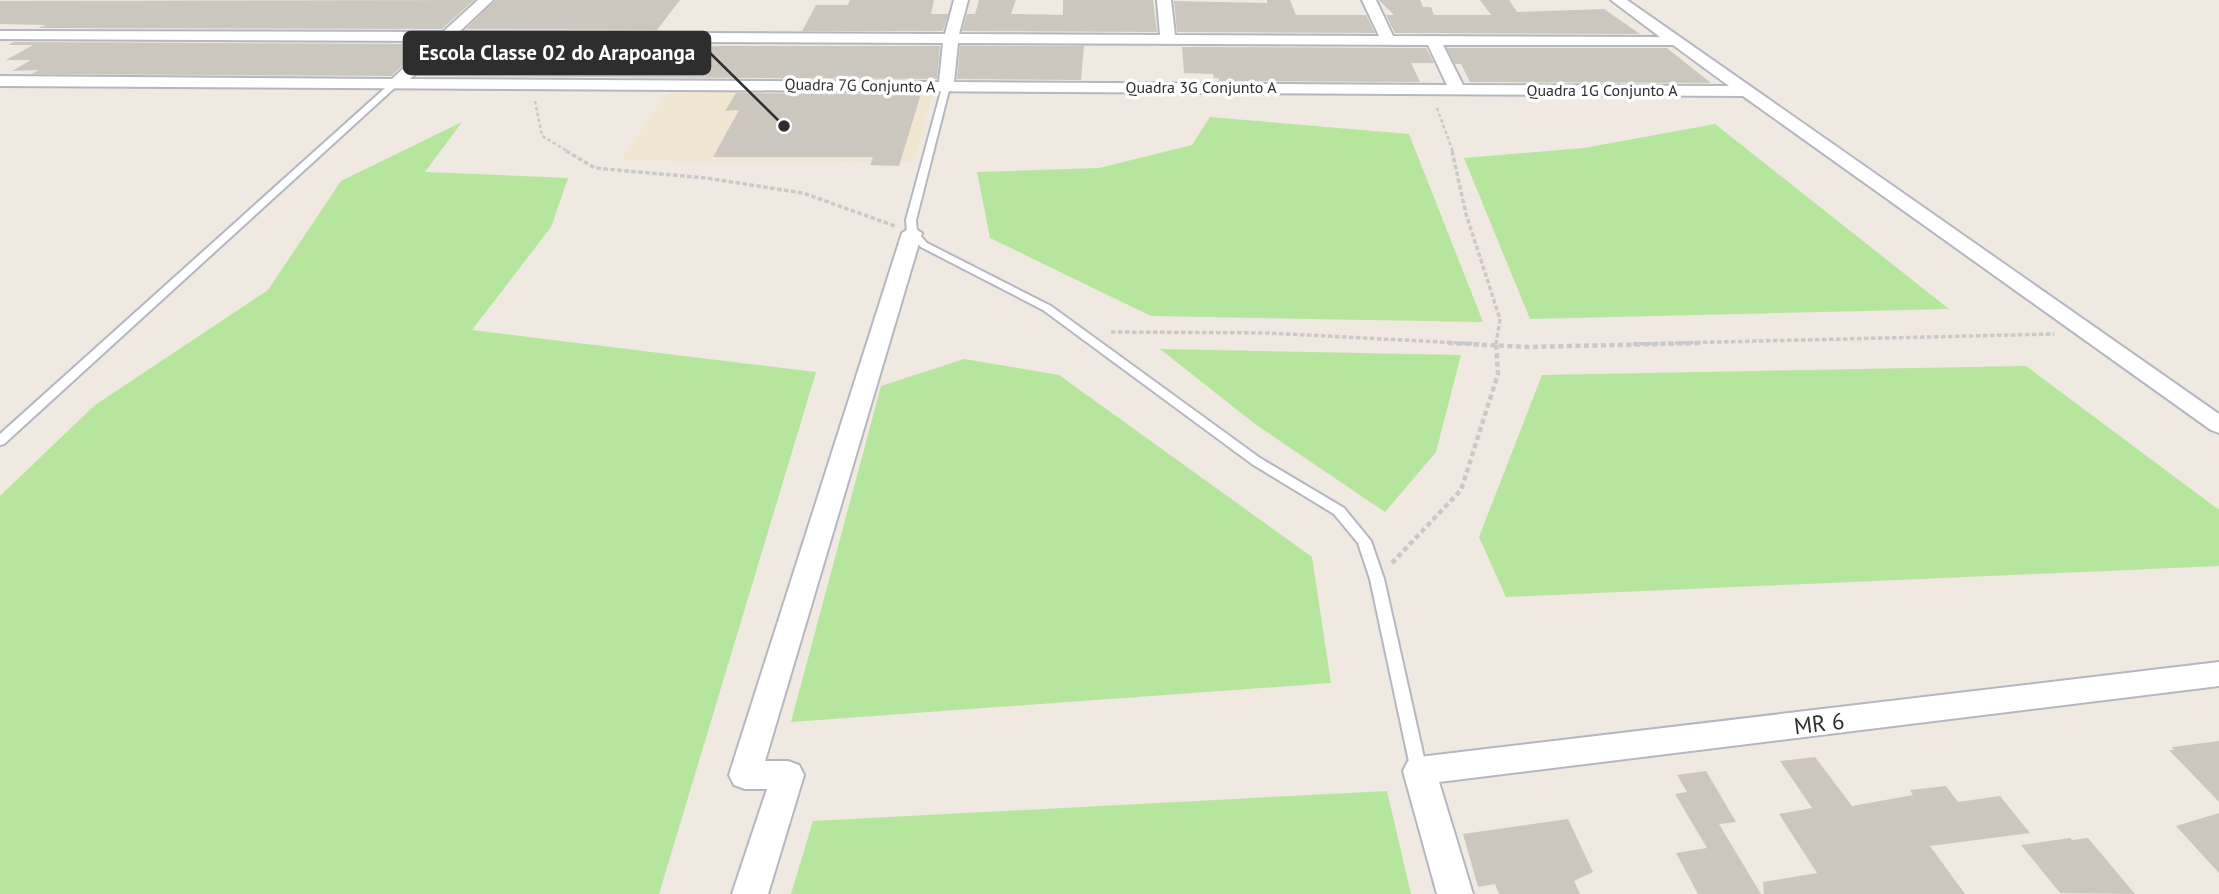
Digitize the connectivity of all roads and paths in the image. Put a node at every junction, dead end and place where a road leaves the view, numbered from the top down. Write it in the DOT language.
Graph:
graph roads {
  1 [pos="486,0"];
  2 [pos="961,0"];
  3 [pos="1164,0"];
  4 [pos="1369,0"];
  5 [pos="1618,0"];
  6 [pos="0,34"];
  7 [pos="447,36"];
  8 [pos="951,38"];
  9 [pos="1168,39"];
  10 [pos="1388,40"];
  11 [pos="1433,40"];
  12 [pos="1676,41"];
  13 [pos="0,81"];
  14 [pos="397,82"];
  15 [pos="531,83"];
  16 [pos="946,86"];
  17 [pos="1430,89"];
  18 [pos="1457,89"];
  19 [pos="1747,91"];
  20 [pos="912,233"];
  21 [pos="1080,332"];
  22 [pos="2090,333"];
  23 [pos="1496,346"];
  24 [pos="2219,425"];
  25 [pos="0,441"];
  26 [pos="1377,579"];
  27 [pos="2219,674"];
  28 [pos="1419,772"];
  29 [pos="750,894"];
  30 [pos="1455,894"];
  1 -- 7 [label="street"];
  2 -- 8 [label="street"];
  3 -- 9 [label="street"];
  4 -- 10 [label="street"];
  5 -- 12 [label="street"];
  6 -- 7 [label="street"];
  7 -- 8 [label="street"];
  7 -- 14 [label="street"];
  8 -- 9 [label="street"];
  8 -- 16 [label="street"];
  9 -- 10 [label="street"];
  10 -- 11 [label="street"];
  11 -- 12 [label="street"];
  11 -- 18 [label="street"];
  12 -- 19 [label="street"];
  13 -- 14 [label="street, Quadra 7G Conjunto A"];
  14 -- 15 [label="street, Quadra 7G Conjunto A"];
  14 -- 25 [label="lane"];
  15 -- 16 [label="street, Quadra 7G Conjunto A"];
  15 -- 20 [label="path"];
  16 -- 17 [label="street, Quadra 3G Conjunto A"];
  16 -- 20 [label="lane"];
  17 -- 18 [label="street, Quadra 3G Conjunto A"];
  17 -- 23 [label="path"];
  18 -- 19 [label="street, Quadra 1G Conjunto A"];
  19 -- 22 [label="street"];
  20 -- 21 [label="lane"];
  20 -- 29 [label="street"];
  21 -- 23 [label="path"];
  21 -- 26 [label="lane"];
  22 -- 23 [label="path"];
  22 -- 24 [label="street"];
  23 -- 26 [label="path"];
  26 -- 28 [label="lane"];
  27 -- 28 [label="street, MR 6"];
  28 -- 30 [label="street"];
}
